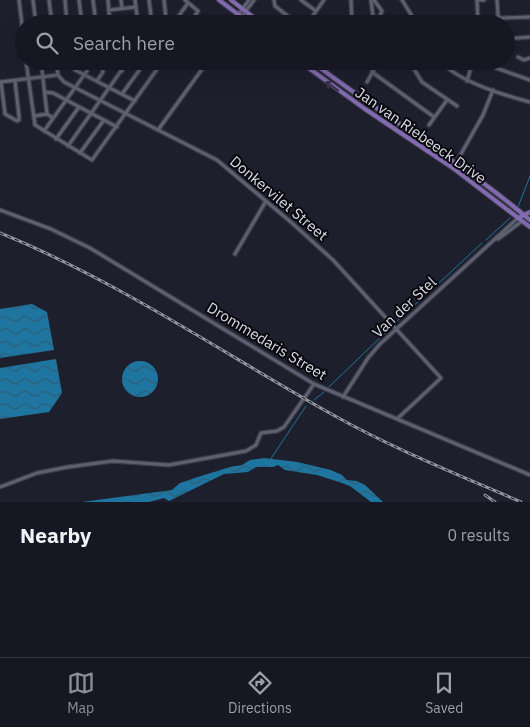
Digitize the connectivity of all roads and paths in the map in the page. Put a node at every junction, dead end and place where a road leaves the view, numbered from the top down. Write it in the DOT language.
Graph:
graph roads {
  1 [pos="19,0"];
  2 [pos="33,0"];
  3 [pos="49,0"];
  4 [pos="65,0"];
  5 [pos="79,0"];
  6 [pos="94,0"];
  7 [pos="108,0"];
  8 [pos="121,0"];
  9 [pos="135,0"];
  10 [pos="149,0"];
  11 [pos="164,0"];
  12 [pos="219,0"];
  13 [pos="231,0"];
  14 [pos="249,0"];
  15 [pos="254,0"];
  16 [pos="274,0"];
  17 [pos="301,0"];
  18 [pos="324,0"];
  19 [pos="351,0"];
  20 [pos="373,0"];
  21 [pos="402,0"];
  22 [pos="477,0"];
  23 [pos="484,0"];
  24 [pos="497,0"];
  25 [pos="186,1"];
  26 [pos="136,6"];
  27 [pos="122,8"];
  28 [pos="109,10"];
  29 [pos="244,10"];
  30 [pos="316,11"];
  31 [pos="21,15"];
  32 [pos="35,15"];
  33 [pos="51,15"];
  34 [pos="67,15"];
  35 [pos="81,15"];
  36 [pos="95,15"];
  37 [pos="109,15"];
  38 [pos="137,15"];
  39 [pos="151,15"];
  40 [pos="166,15"];
  41 [pos="177,15"];
  42 [pos="196,15"];
  43 [pos="240,15"];
  44 [pos="250,15"];
  45 [pos="286,15"];
  46 [pos="313,15"];
  47 [pos="352,15"];
  48 [pos="374,15"];
  49 [pos="380,15"];
  50 [pos="411,15"];
  51 [pos="478,15"];
  52 [pos="498,15"];
  53 [pos="530,17"];
  54 [pos="515,18"];
  55 [pos="530,37"];
  56 [pos="515,38"];
  57 [pos="518,57"];
  58 [pos="530,58"];
  59 [pos="28,70"];
  60 [pos="42,70"];
  61 [pos="57,70"];
  62 [pos="76,70"];
  63 [pos="87,70"];
  64 [pos="103,70"];
  65 [pos="139,70"];
  66 [pos="157,70"];
  67 [pos="201,70"];
  68 [pos="311,70"];
  69 [pos="323,70"];
  70 [pos="414,70"];
  71 [pos="450,70"];
  72 [pos="470,70"];
  73 [pos="502,70"];
  74 [pos="122,71"];
  75 [pos="372,72"];
  76 [pos="58,75"];
  77 [pos="84,75"];
  78 [pos="43,78"];
  79 [pos="29,79"];
  80 [pos="530,80"];
  81 [pos="14,81"];
  82 [pos="97,81"];
  83 [pos="467,81"];
  84 [pos="0,82"];
  85 [pos="367,82"];
  86 [pos="75,87"];
  87 [pos="110,88"];
  88 [pos="493,90"];
  89 [pos="45,92"];
  90 [pos="122,94"];
  91 [pos="66,100"];
  92 [pos="100,100"];
  93 [pos="448,100"];
  94 [pos="135,101"];
  95 [pos="530,102"];
  96 [pos="79,106"];
  97 [pos="457,106"];
  98 [pos="91,113"];
  99 [pos="47,114"];
  100 [pos="125,114"];
  101 [pos="34,116"];
  102 [pos="434,117"];
  103 [pos="53,118"];
  104 [pos="104,120"];
  105 [pos="429,125"];
  106 [pos="117,126"];
  107 [pos="158,130"];
  108 [pos="44,131"];
  109 [pos="56,139"];
  110 [pos="68,146"];
  111 [pos="80,153"];
  112 [pos="455,165"];
  113 [pos="266,201"];
  114 [pos="0,210"];
  115 [pos="519,211"];
  116 [pos="530,212"];
  117 [pos="528,217"];
  118 [pos="520,220"];
  119 [pos="530,227"];
  120 [pos="235,254"];
  121 [pos="396,329"];
  122 [pos="314,384"];
  123 [pos="343,397"];
  124 [pos="397,419"];
  125 [pos="530,475"];
  126 [pos="0,487"];
  1 -- 31 [label="street"];
  2 -- 32 [label="street"];
  3 -- 33 [label="street"];
  4 -- 34 [label="street"];
  5 -- 35 [label="street"];
  6 -- 36 [label="street"];
  7 -- 28 [label="street"];
  8 -- 27 [label="street"];
  9 -- 26 [label="street"];
  10 -- 39 [label="street"];
  11 -- 40 [label="street"];
  12 -- 43 [label="main road"];
  13 -- 29 [label="main road"];
  14 -- 29 [label="street"];
  15 -- 29 [label="street"];
  16 -- 45 [label="street"];
  17 -- 30 [label="street"];
  18 -- 30 [label="street"];
  19 -- 47 [label="street"];
  20 -- 48 [label="street"];
  20 -- 49 [label="street"];
  21 -- 50 [label="street"];
  22 -- 23 [label="street"];
  22 -- 51 [label="street"];
  24 -- 52 [label="street"];
  25 -- 41 [label="street"];
  25 -- 42 [label="street"];
  26 -- 27 [label="street"];
  26 -- 38 [label="street"];
  27 -- 28 [label="street"];
  28 -- 37 [label="street"];
  29 -- 43 [label="street"];
  29 -- 44 [label="main road"];
  30 -- 46 [label="street"];
  53 -- 54 [label="street"];
  55 -- 56 [label="street"];
  57 -- 58 [label="street"];
  59 -- 79 [label="street"];
  60 -- 78 [label="street"];
  61 -- 76 [label="street"];
  62 -- 77 [label="street"];
  63 -- 77 [label="street"];
  64 -- 82 [label="street"];
  65 -- 90 [label="street"];
  66 -- 94 [label="street"];
  67 -- 107 [label="street"];
  112 -- 68 [label="main road, Jan van Riebeeck Drive, one-way"];
  69 -- 112 [label="main road, Jan van Riebeeck Drive"];
  70 -- 93 [label="street"];
  71 -- 83 [label="street"];
  72 -- 83 [label="street"];
  73 -- 80 [label="street"];
  74 -- 87 [label="street"];
  75 -- 85 [label="street"];
  75 -- 102 [label="street"];
  76 -- 78 [label="street"];
  76 -- 86 [label="street, Donkervilet Street"];
  77 -- 82 [label="street"];
  77 -- 86 [label="street"];
  78 -- 79 [label="street"];
  78 -- 89 [label="street"];
  79 -- 81 [label="street"];
  79 -- 101 [label="street"];
  81 -- 84 [label="street"];
  81 -- 84 [label="street"];
  82 -- 87 [label="street"];
  83 -- 88 [label="street"];
  86 -- 91 [label="street"];
  86 -- 92 [label="street, Donkervilet Street"];
  87 -- 90 [label="street"];
  87 -- 92 [label="street"];
  88 -- 95 [label="street"];
  88 -- 112 [label="street"];
  89 -- 91 [label="street"];
  89 -- 99 [label="street"];
  90 -- 94 [label="street"];
  91 -- 96 [label="street"];
  91 -- 103 [label="street"];
  92 -- 98 [label="street"];
  92 -- 100 [label="street, Donkervilet Street"];
  93 -- 97 [label="street"];
  93 -- 102 [label="street"];
  94 -- 100 [label="street"];
  96 -- 98 [label="street"];
  96 -- 109 [label="street"];
  98 -- 104 [label="street"];
  98 -- 110 [label="street"];
  99 -- 101 [label="street"];
  99 -- 103 [label="street"];
  100 -- 106 [label="street"];
  100 -- 107 [label="street, Donkervilet Street"];
  101 -- 108 [label="street"];
  102 -- 105 [label="street"];
  103 -- 108 [label="street"];
  104 -- 106 [label="street"];
  104 -- 111 [label="street"];
  106 -- 111 [label="street"];
  107 -- 113 [label="street, Donkervilet Street"];
  108 -- 109 [label="street"];
  109 -- 110 [label="street"];
  110 -- 111 [label="street"];
  112 -- 115 [label="main road, Jan van Riebeeck Drive"];
  112 -- 118 [label="main road, Jan van Riebeeck Drive"];
  113 -- 120 [label="street"];
  113 -- 121 [label="street, Donkervilet Street"];
  114 -- 122 [label="street, Drommedaris Street"];
  115 -- 116 [label="main road"];
  115 -- 117 [label="main road, Jan van Riebeeck Drive"];
  116 -- 117 [label="main road, Van der Stel"];
  117 -- 118 [label="main road, Van der Stel"];
  118 -- 119 [label="main road, Jan van Riebeeck Drive"];
  118 -- 121 [label="street, Van der Stel"];
  121 -- 123 [label="street, Van der Stel"];
  121 -- 124 [label="street, Donkervilet Street"];
  122 -- 123 [label="street, Drommedaris Street"];
  122 -- 126 [label="street"];
  123 -- 124 [label="street, Drommedaris Street"];
  124 -- 125 [label="street, Drommedaris Street"];
}
